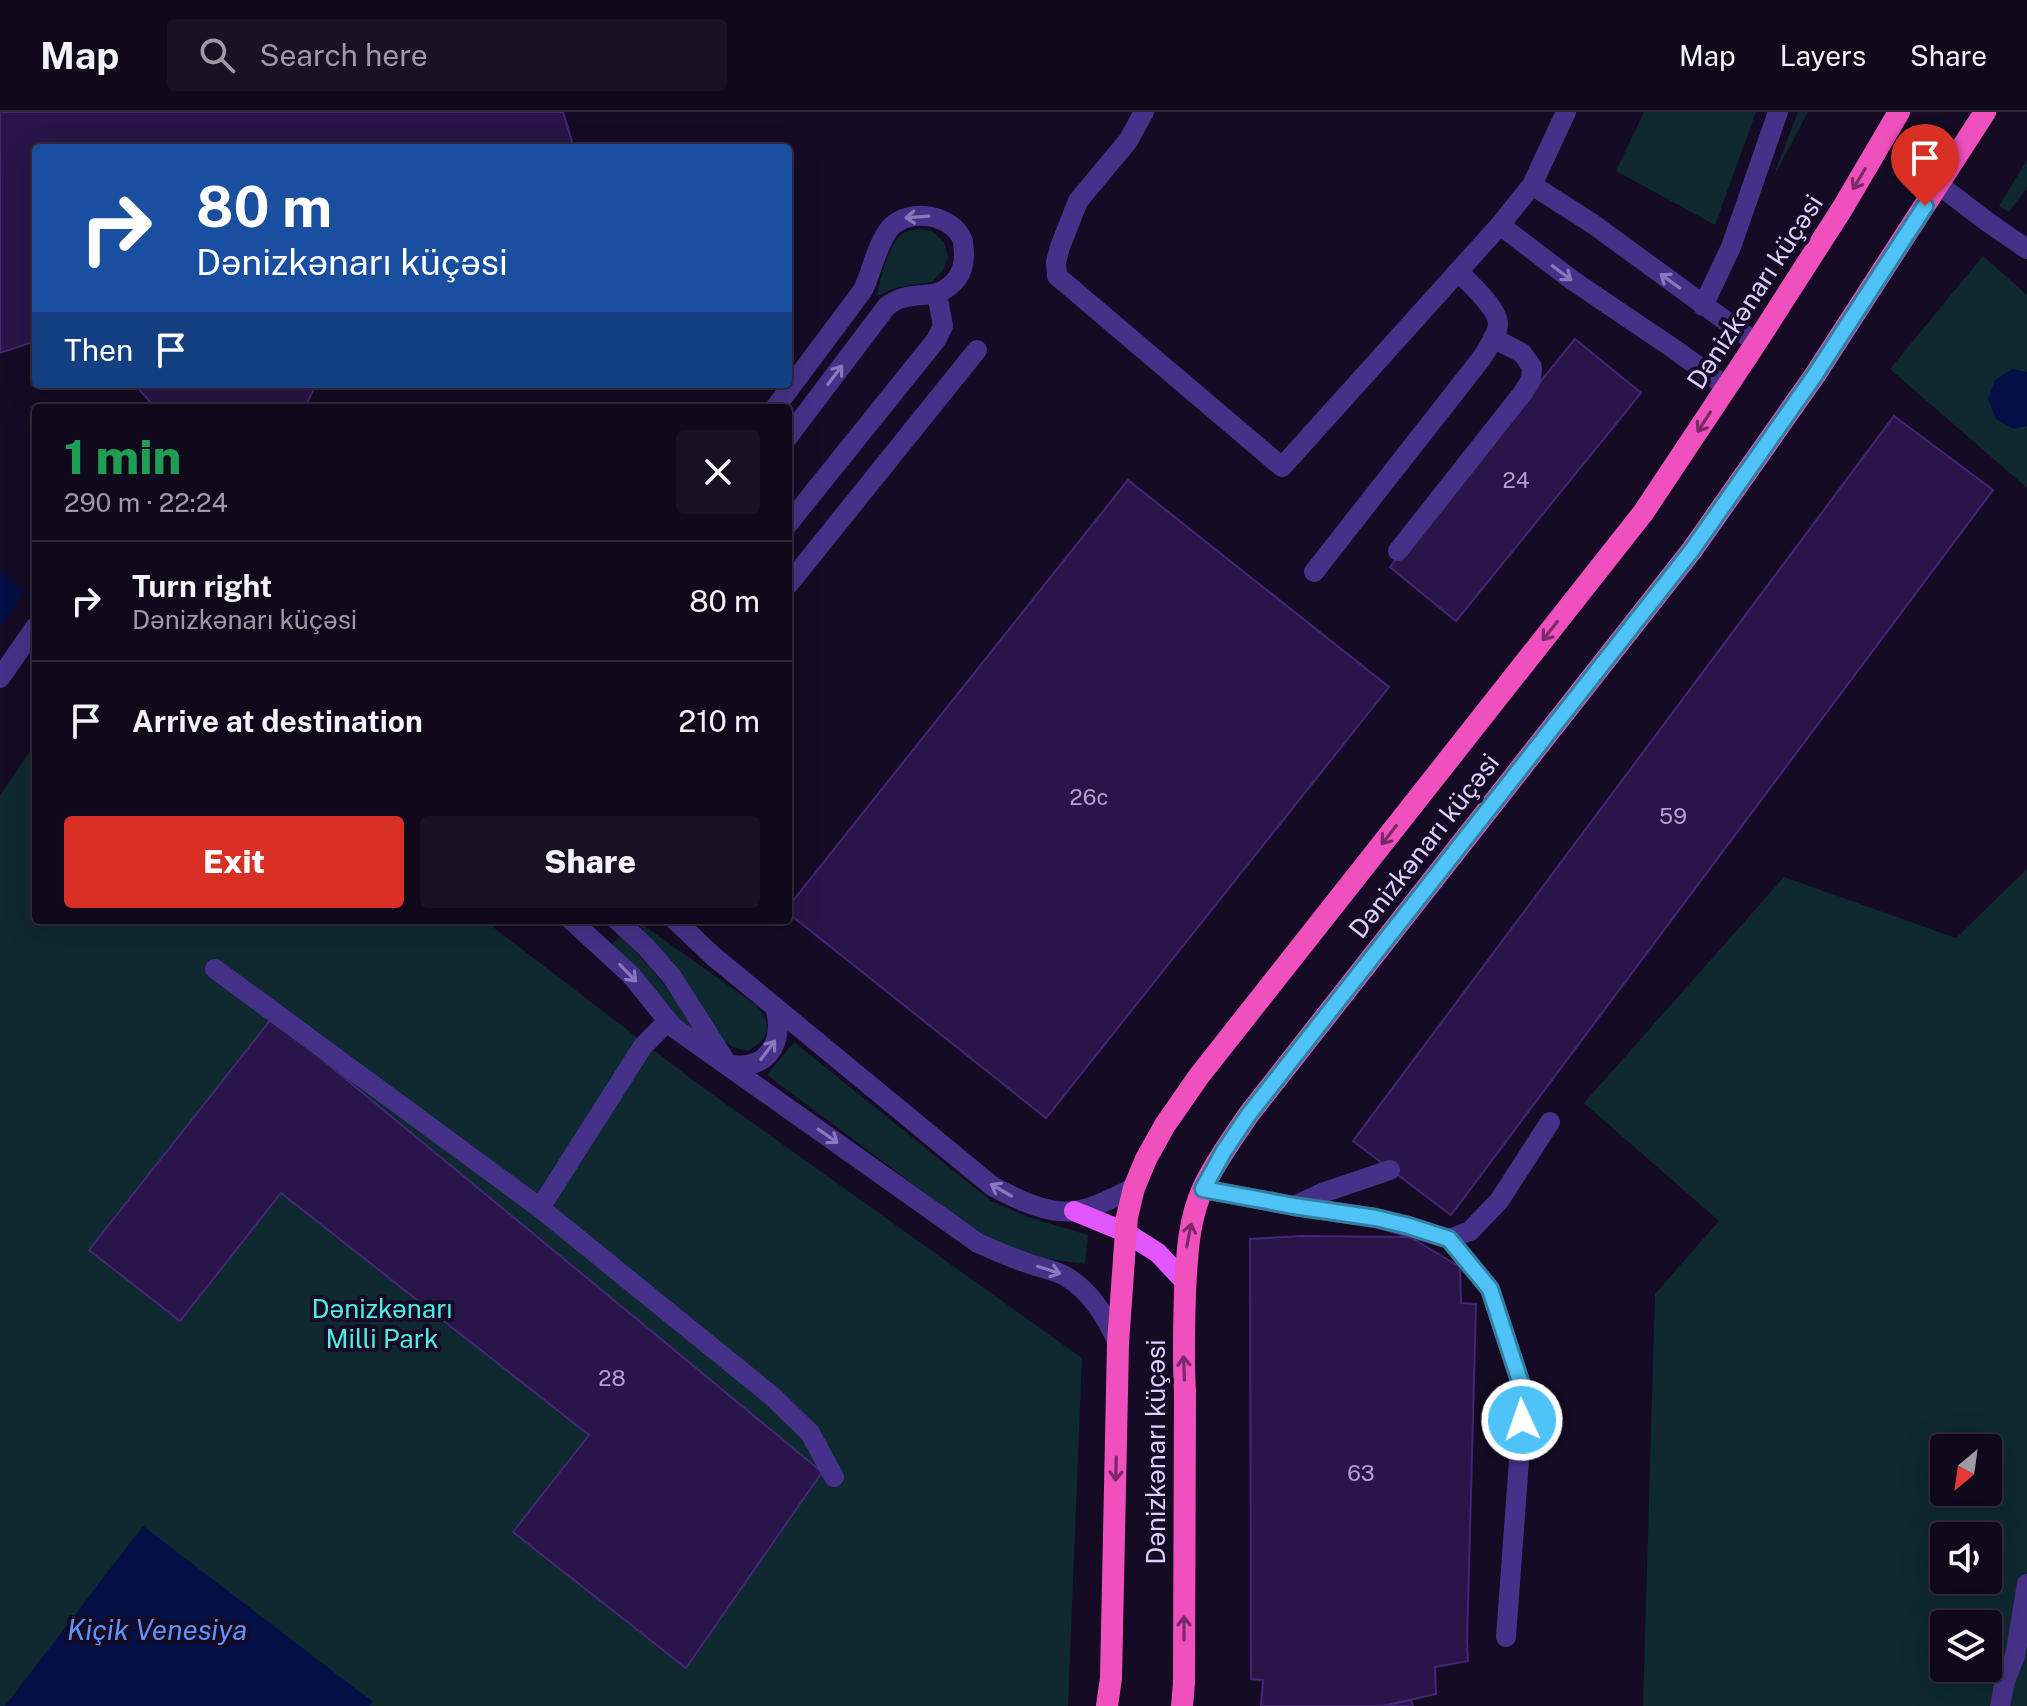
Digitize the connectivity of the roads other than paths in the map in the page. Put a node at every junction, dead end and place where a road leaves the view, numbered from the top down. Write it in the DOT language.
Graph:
graph roads {
  1 [pos="1144,112"];
  2 [pos="1566,112"];
  3 [pos="1778,112"];
  4 [pos="1899,112"];
  5 [pos="1985,112"];
  6 [pos="1532,185"];
  7 [pos="1939,185"];
  8 [pos="1500,225"];
  9 [pos="2024,240"];
  10 [pos="1458,271"];
  11 [pos="937,294"];
  12 [pos="1703,306"];
  13 [pos="1493,338"];
  14 [pos="1756,343"];
  15 [pos="977,350"];
  16 [pos="792,385"];
  17 [pos="1727,387"];
  18 [pos="792,432"];
  19 [pos="792,519"];
  20 [pos="1398,551"];
  21 [pos="1314,572"];
  22 [pos="792,580"];
  23 [pos="32,632"];
  24 [pos="0,678"];
  25 [pos="575,924"];
  26 [pos="621,924"];
  27 [pos="663,924"];
  28 [pos="686,924"];
  29 [pos="713,956"];
  30 [pos="215,969"];
  31 [pos="775,1007"];
  32 [pos="668,1021"];
  33 [pos="728,1065"];
  34 [pos="1550,1122"];
  35 [pos="1390,1170"];
  36 [pos="1134,1188"];
  37 [pos="1203,1189"];
  38 [pos="1294,1206"];
  39 [pos="540,1208"];
  40 [pos="1074,1211"];
  41 [pos="1125,1232"];
  42 [pos="1449,1239"];
  43 [pos="1186,1283"];
  44 [pos="1118,1343"];
  45 [pos="834,1477"];
  46 [pos="2027,1584"];
  47 [pos="1506,1637"];
  48 [pos="2021,1660"];
  49 [pos="1107,1706"];
  50 [pos="1182,1706"];
  51 [pos="2000,1706"];
  1 -- 10 [label="lane"];
  2 -- 6 [label="lane"];
  3 -- 12 [label="lane"];
  4 -- 14 [label="highway, Dənizkənarı küçəsi, one-way"];
  5 -- 7 [label="highway, Dənizkənarı küçəsi"];
  6 -- 8 [label="lane"];
  12 -- 6 [label="lane, one-way"];
  7 -- 9 [label="lane"];
  7 -- 37 [label="highway, Dənizkənarı küçəsi"];
  8 -- 10 [label="lane"];
  8 -- 17 [label="lane, one-way"];
  10 -- 13 [label="lane"];
  11 -- 16 [label="lane, one-way"];
  18 -- 11 [label="lane, one-way"];
  11 -- 19 [label="lane"];
  12 -- 14 [label="lane"];
  13 -- 20 [label="lane"];
  13 -- 21 [label="lane"];
  14 -- 17 [label="highway, Dənizkənarı küçəsi"];
  15 -- 22 [label="lane"];
  17 -- 36 [label="highway, Dənizkənarı küçəsi, one-way"];
  23 -- 24 [label="lane"];
  25 -- 32 [label="lane, one-way"];
  26 -- 33 [label="lane"];
  27 -- 29 [label="lane"];
  28 -- 29 [label="lane"];
  29 -- 31 [label="lane"];
  30 -- 39 [label="lane"];
  33 -- 31 [label="lane, one-way"];
  40 -- 31 [label="lane, one-way"];
  32 -- 33 [label="lane"];
  32 -- 39 [label="lane"];
  33 -- 44 [label="lane, one-way"];
  34 -- 42 [label="lane"];
  35 -- 38 [label="lane"];
  36 -- 40 [label="lane"];
  36 -- 41 [label="highway, Dənizkənarı küçəsi"];
  37 -- 38 [label="lane"];
  43 -- 37 [label="highway, Dənizkənarı küçəsi, one-way"];
  38 -- 42 [label="lane"];
  39 -- 45 [label="lane"];
  40 -- 41 [label="main road"];
  41 -- 43 [label="main road"];
  41 -- 44 [label="highway, Dənizkənarı küçəsi"];
  42 -- 47 [label="lane"];
  50 -- 43 [label="highway, Dənizkənarı küçəsi, one-way"];
  44 -- 49 [label="highway, Dənizkənarı küçəsi, one-way"];
  46 -- 48 [label="lane"];
  48 -- 51 [label="lane"];
}
